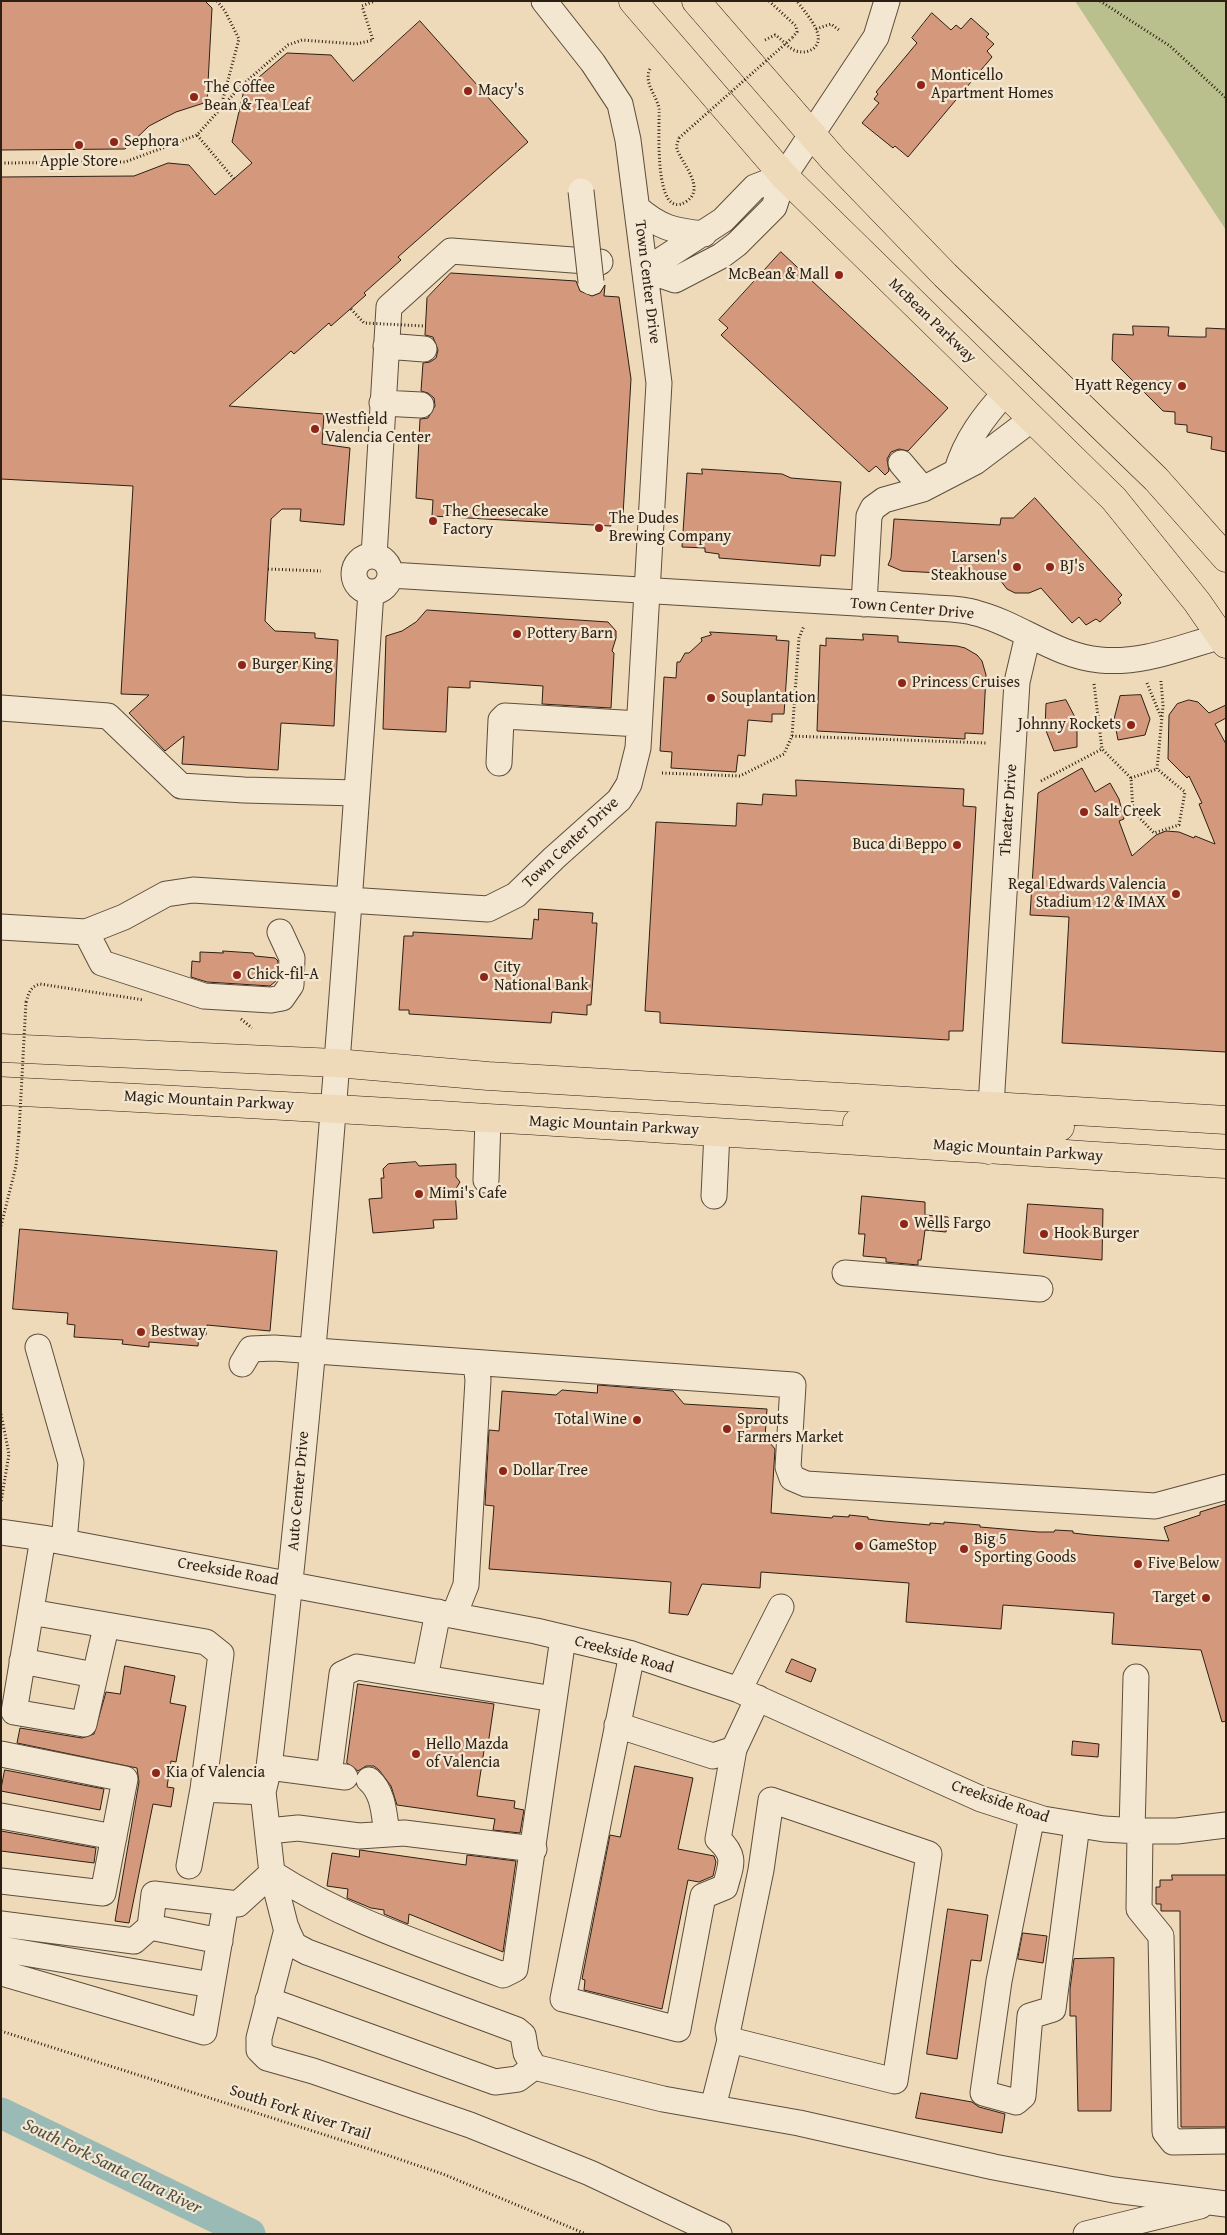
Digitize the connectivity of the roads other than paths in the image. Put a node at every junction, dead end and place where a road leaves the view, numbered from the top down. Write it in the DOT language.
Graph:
graph roads {
  1 [pos="544,1"];
  2 [pos="633,1"];
  3 [pos="696,1"];
  4 [pos="887,1"];
  5 [pos="811,135"];
  6 [pos="784,176"];
  7 [pos="581,191"];
  8 [pos="637,208"];
  9 [pos="704,234"];
  10 [pos="646,270"];
  11 [pos="424,337"];
  12 [pos="386,346"];
  13 [pos="1005,393"];
  14 [pos="382,403"];
  15 [pos="421,404"];
  16 [pos="1032,419"];
  17 [pos="900,463"];
  18 [pos="957,470"];
  19 [pos="923,489"];
  20 [pos="1226,558"];
  21 [pos="382,565"];
  22 [pos="647,590"];
  23 [pos="864,604"];
  24 [pos="1028,635"];
  25 [pos="1224,638"];
  26 [pos="1,708"];
  27 [pos="639,724"];
  28 [pos="499,763"];
  29 [pos="356,793"];
  30 [pos="348,899"];
  31 [pos="1,927"];
  32 [pos="86,932"];
  33 [pos="280,932"];
  34 [pos="1,1048"];
  35 [pos="336,1063"];
  36 [pos="1,1091"];
  37 [pos="991,1106"];
  38 [pos="333,1107"];
  39 [pos="1194,1118"];
  40 [pos="488,1119"];
  41 [pos="1226,1120"];
  42 [pos="717,1132"];
  43 [pos="807,1138"];
  44 [pos="988,1150"];
  45 [pos="1226,1164"];
  46 [pos="486,1180"];
  47 [pos="714,1196"];
  48 [pos="845,1274"];
  49 [pos="1040,1290"];
  50 [pos="38,1347"];
  51 [pos="312,1352"];
  52 [pos="242,1364"];
  53 [pos="476,1364"];
  54 [pos="1226,1486"];
  55 [pos="1,1532"];
  56 [pos="53,1540"];
  57 [pos="291,1584"];
  58 [pos="781,1607"];
  59 [pos="446,1614"];
  60 [pos="30,1616"];
  61 [pos="106,1627"];
  62 [pos="563,1638"];
  63 [pos="632,1654"];
  64 [pos="22,1661"];
  65 [pos="94,1675"];
  66 [pos="1136,1677"];
  67 [pos="425,1678"];
  68 [pos="748,1694"];
  69 [pos="554,1699"];
  70 [pos="617,1725"];
  71 [pos="734,1748"];
  72 [pos="1,1754"];
  73 [pos="269,1767"];
  74 [pos="348,1777"];
  75 [pos="203,1789"];
  76 [pos="264,1792"];
  77 [pos="1,1816"];
  78 [pos="1032,1816"];
  79 [pos="1077,1825"];
  80 [pos="1226,1825"];
  81 [pos="268,1831"];
  82 [pos="1136,1831"];
  83 [pos="386,1834"];
  84 [pos="114,1837"];
  85 [pos="534,1849"];
  86 [pos="190,1866"];
  87 [pos="730,1870"];
  88 [pos="761,1870"];
  89 [pos="272,1873"];
  90 [pos="1,1881"];
  91 [pos="226,1903"];
  92 [pos="1,1924"];
  93 [pos="150,1927"];
  94 [pos="287,1929"];
  95 [pos="220,1941"];
  96 [pos="1,1949"];
  97 [pos="1,1968"];
  98 [pos="212,1985"];
  99 [pos="268,2000"];
  100 [pos="730,2040"];
  101 [pos="534,2067"];
  102 [pos="713,2107"];
  103 [pos="1226,2141"];
  104 [pos="1220,2203"];
  105 [pos="719,2234"];
  106 [pos="1086,2234"];
  1 -- 8 [label="street, Town Center Drive"];
  2 -- 6 [label="main road, McBean Parkway"];
  3 -- 5 [label="main road"];
  4 -- 5 [label="street"];
  5 -- 6 [label="street"];
  5 -- 20 [label="main road"];
  6 -- 9 [label="street"];
  6 -- 10 [label="street"];
  6 -- 13 [label="main road, McBean Parkway"];
  7 -- 12 [label="street, bridge"];
  8 -- 9 [label="street"];
  8 -- 10 [label="street, Town Center Drive"];
  9 -- 10 [label="street"];
  10 -- 22 [label="street, Town Center Drive"];
  11 -- 12 [label="street"];
  12 -- 14 [label="street"];
  13 -- 16 [label="main road, McBean Parkway"];
  13 -- 18 [label="street"];
  14 -- 15 [label="street"];
  14 -- 21 [label="street"];
  16 -- 18 [label="street"];
  16 -- 25 [label="main road, McBean Parkway"];
  17 -- 19 [label="street"];
  18 -- 19 [label="street"];
  19 -- 23 [label="street"];
  21 -- 22 [label="street, Town Center Drive"];
  21 -- 29 [label="street"];
  22 -- 23 [label="street, Town Center Drive"];
  22 -- 27 [label="street, Town Center Drive"];
  23 -- 24 [label="street, Town Center Drive"];
  24 -- 25 [label="street, Town Center Drive"];
  24 -- 37 [label="street, Theater Drive"];
  26 -- 29 [label="street"];
  27 -- 28 [label="street"];
  27 -- 30 [label="street, Town Center Drive"];
  29 -- 30 [label="street"];
  30 -- 32 [label="street, Town Center Drive"];
  30 -- 35 [label="street"];
  31 -- 32 [label="street, Town Center Drive"];
  32 -- 33 [label="street"];
  34 -- 35 [label="main road"];
  35 -- 37 [label="main road"];
  35 -- 38 [label="street"];
  36 -- 38 [label="main road, Magic Mountain Parkway"];
  37 -- 39 [label="main road"];
  37 -- 43 [label="main road"];
  38 -- 40 [label="main road, Magic Mountain Parkway"];
  38 -- 51 [label="street, Auto Center Drive"];
  39 -- 41 [label="main road"];
  39 -- 44 [label="main road"];
  40 -- 42 [label="main road, Magic Mountain Parkway"];
  40 -- 46 [label="street"];
  42 -- 43 [label="main road, Magic Mountain Parkway"];
  42 -- 47 [label="street"];
  43 -- 44 [label="main road, Magic Mountain Parkway"];
  44 -- 45 [label="main road, Magic Mountain Parkway"];
  48 -- 49 [label="street"];
  50 -- 56 [label="street"];
  51 -- 52 [label="street"];
  51 -- 53 [label="street"];
  51 -- 57 [label="street, Auto Center Drive"];
  53 -- 54 [label="street"];
  53 -- 59 [label="street"];
  55 -- 56 [label="street, Creekside Road"];
  56 -- 57 [label="street, Creekside Road"];
  56 -- 60 [label="street"];
  57 -- 59 [label="street, Creekside Road"];
  57 -- 73 [label="street, Auto Center Drive"];
  58 -- 68 [label="street"];
  59 -- 62 [label="street, Creekside Road"];
  59 -- 67 [label="street"];
  60 -- 61 [label="street"];
  60 -- 64 [label="street"];
  61 -- 65 [label="street"];
  61 -- 75 [label="street"];
  62 -- 63 [label="street, Creekside Road"];
  62 -- 69 [label="street"];
  63 -- 68 [label="street, Creekside Road"];
  63 -- 70 [label="street"];
  64 -- 65 [label="street"];
  64 -- 65 [label="street"];
  66 -- 82 [label="street"];
  67 -- 69 [label="street"];
  67 -- 74 [label="street"];
  68 -- 71 [label="street"];
  68 -- 78 [label="street, Creekside Road"];
  69 -- 85 [label="street"];
  70 -- 71 [label="street"];
  70 -- 87 [label="street"];
  71 -- 87 [label="street"];
  72 -- 84 [label="street"];
  73 -- 74 [label="street"];
  73 -- 76 [label="street, Auto Center Drive"];
  74 -- 83 [label="street"];
  75 -- 76 [label="street"];
  75 -- 86 [label="street"];
  76 -- 81 [label="street, Auto Center Drive"];
  77 -- 84 [label="street"];
  78 -- 79 [label="street, Creekside Road"];
  78 -- 79 [label="street"];
  79 -- 82 [label="street, Creekside Road"];
  80 -- 82 [label="street, Creekside Road"];
  81 -- 83 [label="street"];
  81 -- 89 [label="street, Auto Center Drive"];
  82 -- 103 [label="street"];
  83 -- 85 [label="street"];
  84 -- 90 [label="street"];
  85 -- 89 [label="street"];
  87 -- 88 [label="street"];
  88 -- 100 [label="street"];
  88 -- 100 [label="street"];
  89 -- 91 [label="street"];
  89 -- 94 [label="street, Auto Center Drive"];
  91 -- 93 [label="street"];
  91 -- 95 [label="street"];
  92 -- 93 [label="street"];
  93 -- 95 [label="street"];
  94 -- 99 [label="street"];
  94 -- 101 [label="street"];
  95 -- 98 [label="street"];
  96 -- 98 [label="street"];
  97 -- 98 [label="street"];
  99 -- 101 [label="street"];
  99 -- 105 [label="street"];
  100 -- 102 [label="street"];
  101 -- 102 [label="street"];
  102 -- 104 [label="street"];
  104 -- 106 [label="street"];
}
